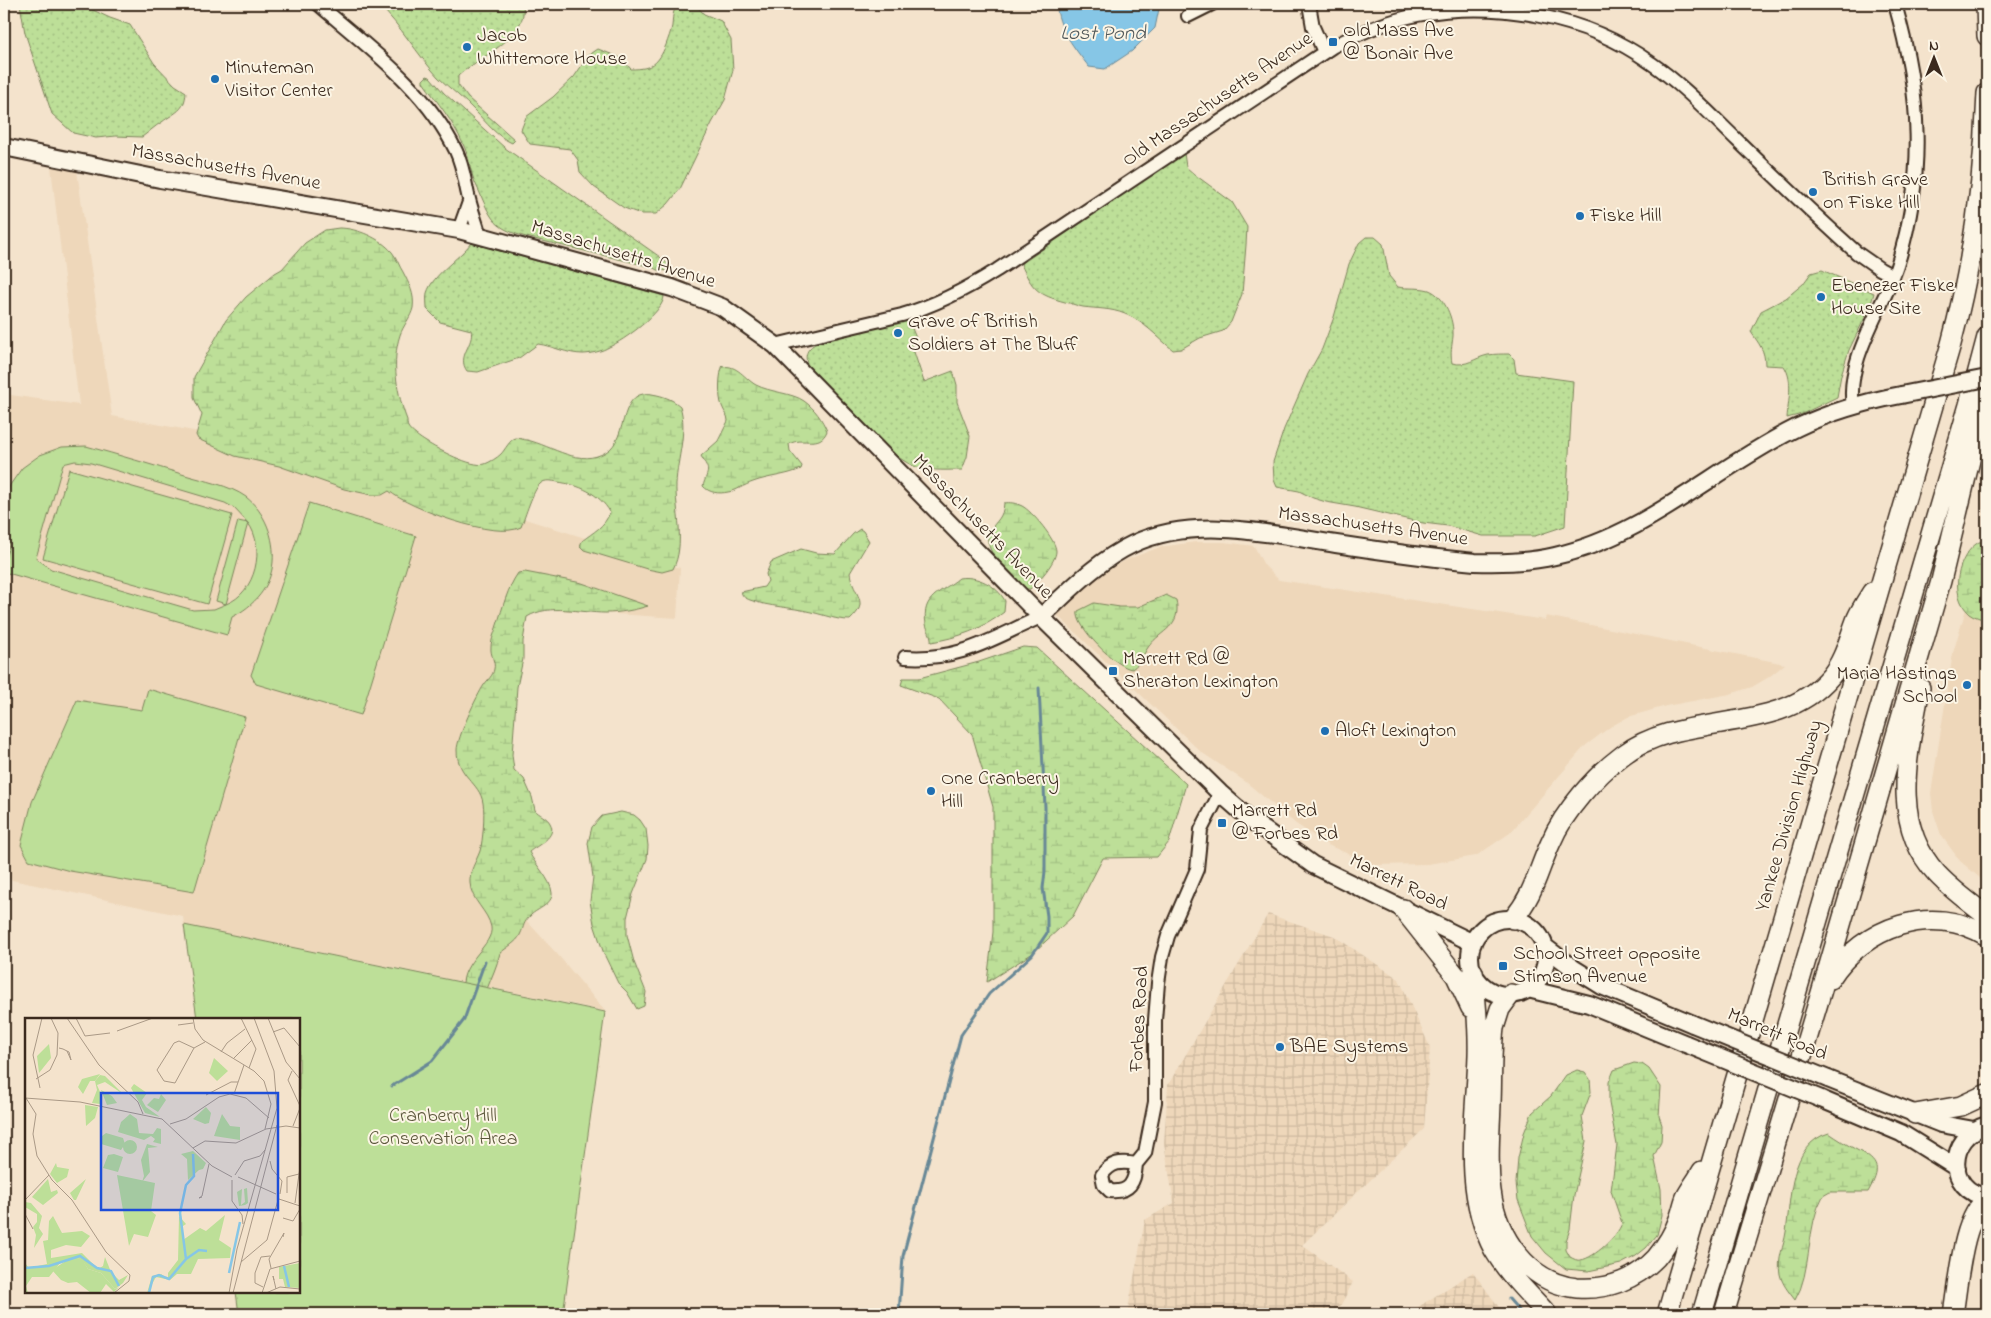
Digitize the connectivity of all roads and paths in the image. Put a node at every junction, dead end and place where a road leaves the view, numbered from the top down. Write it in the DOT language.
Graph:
graph roads {
  1 [pos="318,4"];
  2 [pos="1212,4"];
  3 [pos="1309,4"];
  4 [pos="1895,4"];
  5 [pos="1986,4"];
  6 [pos="1499,6"];
  7 [pos="1188,16"];
  8 [pos="1987,36"];
  9 [pos="1324,52"];
  10 [pos="1987,93"];
  11 [pos="4,148"];
  12 [pos="470,202"];
  13 [pos="459,230"];
  14 [pos="480,236"];
  15 [pos="1893,276"];
  16 [pos="775,345"];
  17 [pos="1985,346"];
  18 [pos="1987,378"];
  19 [pos="1853,406"];
  20 [pos="1888,562"];
  21 [pos="1041,617"];
  22 [pos="1929,620"];
  23 [pos="905,657"];
  24 [pos="1220,793"];
  25 [pos="1403,909"];
  26 [pos="1987,916"];
  27 [pos="1513,919"];
  28 [pos="1987,936"];
  29 [pos="1473,942"];
  30 [pos="1545,947"];
  31 [pos="1473,972"];
  32 [pos="1520,992"];
  33 [pos="1821,993"];
  34 [pos="1478,1036"];
  35 [pos="1987,1094"];
  36 [pos="1915,1114"];
  37 [pos="1981,1128"];
  38 [pos="1716,1149"];
  39 [pos="1136,1164"];
  40 [pos="1957,1168"];
  41 [pos="1987,1199"];
  42 [pos="1547,1314"];
  43 [pos="1667,1314"];
  44 [pos="1702,1314"];
  45 [pos="1724,1314"];
  46 [pos="1953,1314"];
  1 -- 12 [label="street"];
  2 -- 7 [label="street"];
  3 -- 9 [label="street"];
  4 -- 15 [label="street"];
  5 -- 8 [label="highway"];
  6 -- 9 [label="street, Old Massachusetts Avenue"];
  6 -- 15 [label="street, Old Massachusetts Avenue"];
  9 -- 16 [label="street, Old Massachusetts Avenue"];
  10 -- 20 [label="highway, Yankee Division Highway"];
  11 -- 13 [label="main road, Massachusetts Avenue"];
  12 -- 13 [label="street"];
  12 -- 14 [label="street"];
  13 -- 14 [label="main road, Massachusetts Avenue"];
  14 -- 16 [label="main road, Massachusetts Avenue"];
  15 -- 19 [label="street"];
  16 -- 21 [label="main road, Massachusetts Avenue"];
  17 -- 22 [label="highway"];
  17 -- 44 [label="highway"];
  18 -- 19 [label="main road, Massachusetts Avenue, bridge"];
  19 -- 21 [label="main road, Massachusetts Avenue"];
  20 -- 27 [label="highway"];
  20 -- 38 [label="highway, Yankee Division Highway"];
  21 -- 23 [label="street"];
  21 -- 24 [label="main road, Marrett Road"];
  22 -- 26 [label="highway"];
  22 -- 33 [label="highway"];
  24 -- 25 [label="main road, Marrett Road"];
  24 -- 39 [label="street, Forbes Road"];
  25 -- 29 [label="main road, Marrett Road"];
  25 -- 34 [label="highway"];
  27 -- 29 [label="main road"];
  27 -- 30 [label="main road"];
  28 -- 33 [label="highway"];
  29 -- 31 [label="main road"];
  30 -- 32 [label="main road"];
  30 -- 36 [label="main road, Marrett Road, bridge"];
  31 -- 32 [label="main road"];
  31 -- 34 [label="highway"];
  32 -- 38 [label="highway"];
  32 -- 40 [label="main road, bridge"];
  33 -- 45 [label="highway"];
  34 -- 42 [label="highway"];
  35 -- 36 [label="highway"];
  36 -- 37 [label="main road, Marrett Road"];
  37 -- 40 [label="main road"];
  38 -- 43 [label="highway, Yankee Division Highway"];
  40 -- 41 [label="main road"];
  41 -- 46 [label="highway"];
}
